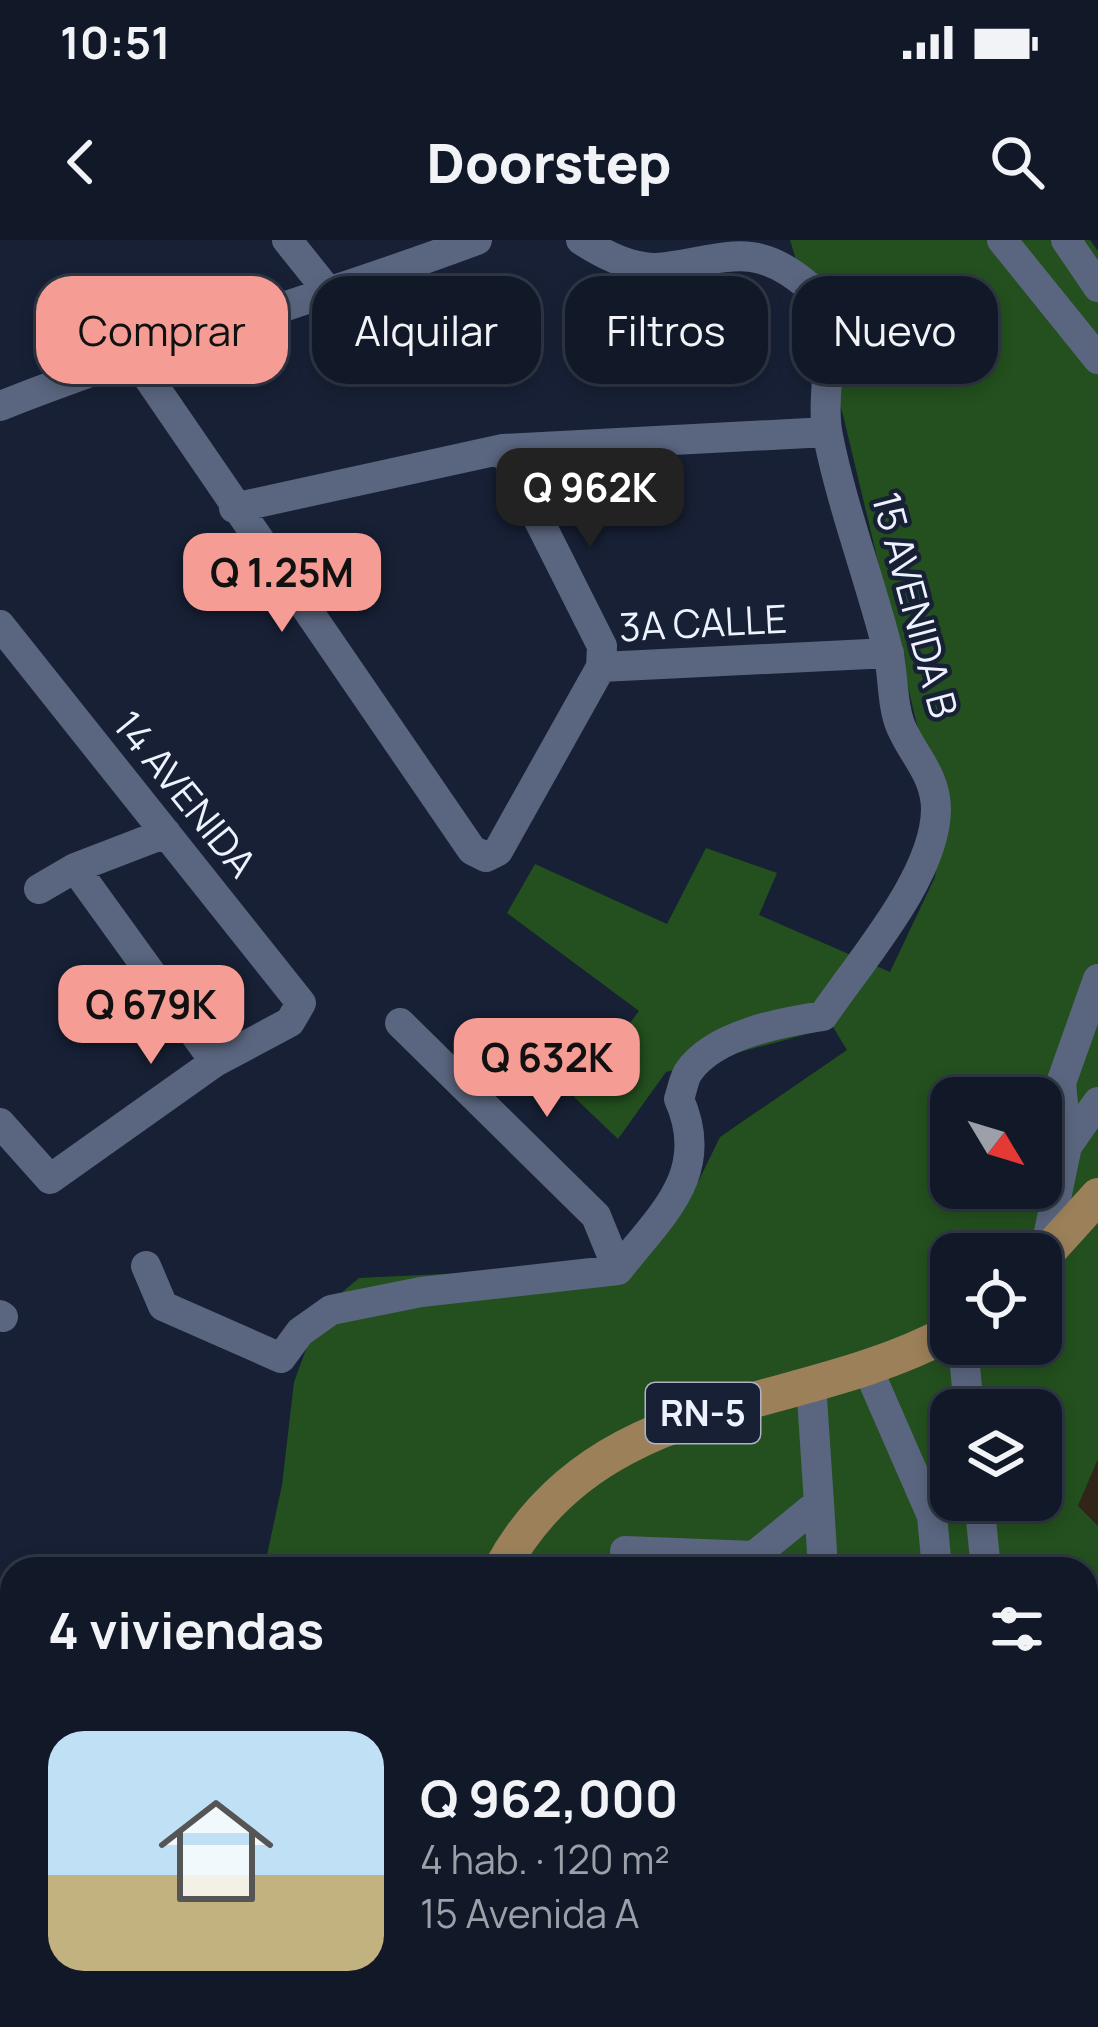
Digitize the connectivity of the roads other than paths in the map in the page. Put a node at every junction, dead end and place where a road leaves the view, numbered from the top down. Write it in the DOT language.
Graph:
graph roads {
  1 [pos="287,240"];
  2 [pos="477,240"];
  3 [pos="581,240"];
  4 [pos="1002,240"];
  5 [pos="1066,240"];
  6 [pos="316,276"];
  7 [pos="382,276"];
  8 [pos="1098,286"];
  9 [pos="1098,359"];
  10 [pos="56,384"];
  11 [pos="152,384"];
  12 [pos="0,406"];
  13 [pos="827,432"];
  14 [pos="502,449"];
  15 [pos="234,508"];
  16 [pos="0,625"];
  17 [pos="889,653"];
  18 [pos="601,668"];
  19 [pos="166,832"];
  20 [pos="75,868"];
  21 [pos="39,889"];
  22 [pos="1098,979"];
  23 [pos="400,1023"];
  24 [pos="215,1062"];
  25 [pos="1098,1102"];
  26 [pos="0,1123"];
  27 [pos="1067,1146"];
  28 [pos="1098,1196"];
  29 [pos="1048,1233"];
  30 [pos="1062,1236"];
  31 [pos="146,1267"];
  32 [pos="618,1270"];
  33 [pos="930,1343"];
  34 [pos="867,1366"];
  35 [pos="811,1383"];
  36 [pos="819,1503"];
  37 [pos="981,1521"];
  38 [pos="625,1551"];
  39 [pos="509,1557"];
  40 [pos="822,1557"];
  41 [pos="936,1557"];
  42 [pos="985,1557"];
  1 -- 6 [label="street"];
  2 -- 7 [label="street"];
  3 -- 13 [label="street, 15 AVENIDA B"];
  4 -- 9 [label="street"];
  5 -- 8 [label="street"];
  10 -- 12 [label="street"];
  11 -- 15 [label="street"];
  13 -- 14 [label="street"];
  13 -- 17 [label="street, 15 AVENIDA B"];
  14 -- 15 [label="street"];
  14 -- 18 [label="street"];
  15 -- 18 [label="street, 3A CALLE"];
  16 -- 19 [label="street, 14 AVENIDA"];
  17 -- 18 [label="street, 3A CALLE"];
  17 -- 32 [label="street, 15 AVENIDA B"];
  19 -- 20 [label="street"];
  19 -- 24 [label="street, 14 AVENIDA"];
  20 -- 21 [label="street"];
  20 -- 24 [label="street"];
  22 -- 27 [label="street"];
  23 -- 32 [label="street"];
  24 -- 26 [label="street"];
  25 -- 27 [label="street"];
  27 -- 29 [label="street"];
  28 -- 30 [label="main road"];
  31 -- 32 [label="street"];
  33 -- 34 [label="main road, RN-5"];
  34 -- 35 [label="main road, RN-5"];
  34 -- 41 [label="street"];
  35 -- 36 [label="street"];
  35 -- 39 [label="main road, RN-5"];
  36 -- 38 [label="street"];
  36 -- 40 [label="street"];
  37 -- 42 [label="street"];
}
